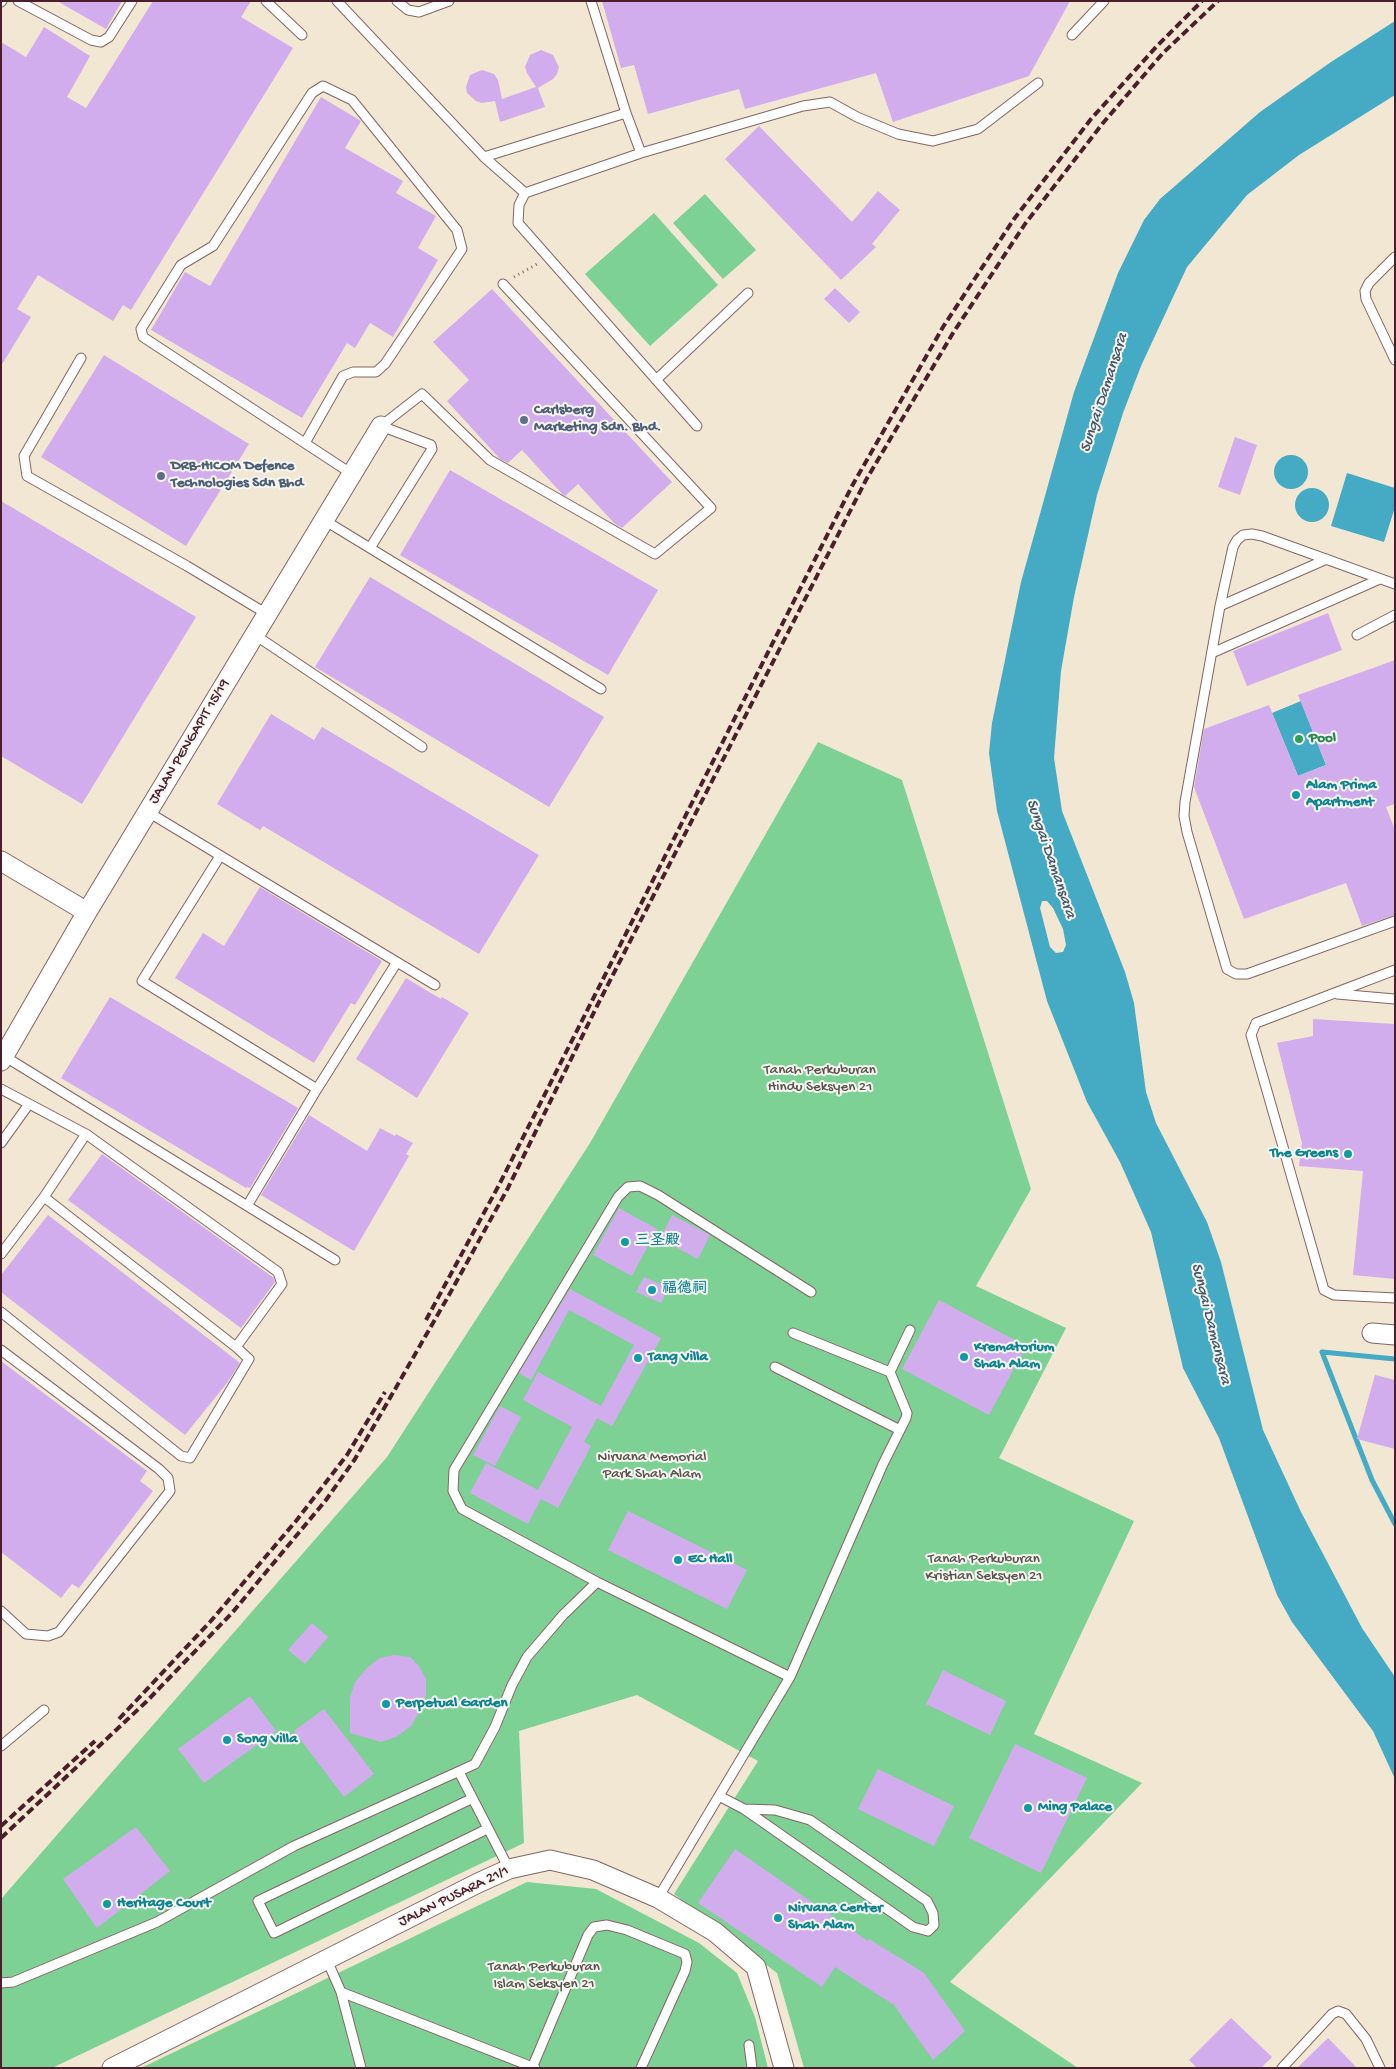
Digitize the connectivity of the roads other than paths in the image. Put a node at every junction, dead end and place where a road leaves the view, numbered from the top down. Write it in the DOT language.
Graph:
graph roads {
  1 [pos="132,1"];
  2 [pos="266,1"];
  3 [pos="337,1"];
  4 [pos="397,1"];
  5 [pos="449,1"];
  6 [pos="591,1"];
  7 [pos="1104,1"];
  8 [pos="22,2"];
  9 [pos="1072,35"];
  10 [pos="302,36"];
  11 [pos="1038,83"];
  12 [pos="626,113"];
  13 [pos="641,153"];
  14 [pos="484,157"];
  15 [pos="525,193"];
  16 [pos="1395,257"];
  17 [pos="503,284"];
  18 [pos="748,293"];
  19 [pos="81,358"];
  20 [pos="1395,360"];
  21 [pos="656,380"];
  22 [pos="381,426"];
  23 [pos="697,426"];
  24 [pos="305,443"];
  25 [pos="352,474"];
  26 [pos="324,520"];
  27 [pos="370,548"];
  28 [pos="1327,559"];
  29 [pos="1380,579"];
  30 [pos="1395,584"];
  31 [pos="1220,606"];
  32 [pos="267,614"];
  33 [pos="1395,615"];
  34 [pos="255,635"];
  35 [pos="1357,635"];
  36 [pos="1212,652"];
  37 [pos="601,689"];
  38 [pos="422,747"];
  39 [pos="148,812"];
  40 [pos="220,856"];
  41 [pos="1,861"];
  42 [pos="87,912"];
  43 [pos="1395,921"];
  44 [pos="397,962"];
  45 [pos="1395,970"];
  46 [pos="435,984"];
  47 [pos="1334,994"];
  48 [pos="1395,999"];
  49 [pos="3,1058"];
  50 [pos="1,1089"];
  51 [pos="317,1089"];
  52 [pos="30,1104"];
  53 [pos="86,1134"];
  54 [pos="1,1143"];
  55 [pos="44,1197"];
  56 [pos="247,1206"];
  57 [pos="1,1254"];
  58 [pos="335,1260"];
  59 [pos="812,1292"];
  60 [pos="1395,1298"];
  61 [pos="1,1312"];
  62 [pos="910,1330"];
  63 [pos="793,1333"];
  64 [pos="1372,1333"];
  65 [pos="1395,1335"];
  66 [pos="236,1347"];
  67 [pos="1,1350"];
  68 [pos="776,1367"];
  69 [pos="890,1372"];
  70 [pos="900,1430"];
  71 [pos="597,1582"];
  72 [pos="1,1611"];
  73 [pos="790,1677"];
  74 [pos="44,1710"];
  75 [pos="1,1746"];
  76 [pos="459,1772"];
  77 [pos="719,1796"];
  78 [pos="471,1799"];
  79 [pos="744,1809"];
  80 [pos="487,1829"];
  81 [pos="509,1869"];
  82 [pos="658,1898"];
  83 [pos="327,1960"];
  84 [pos="1,1983"];
  85 [pos="341,1992"];
  86 [pos="749,2045"];
  87 [pos="533,2067"];
  88 [pos="112,2068"];
  89 [pos="361,2068"];
  90 [pos="640,2068"];
  91 [pos="752,2068"];
  92 [pos="784,2068"];
  93 [pos="1282,2068"];
  94 [pos="1380,2068"];
  1 -- 8 [label="lane"];
  2 -- 10 [label="lane"];
  3 -- 14 [label="lane"];
  4 -- 5 [label="lane"];
  6 -- 12 [label="lane"];
  7 -- 9 [label="lane"];
  11 -- 13 [label="lane"];
  12 -- 13 [label="lane"];
  12 -- 14 [label="lane"];
  13 -- 15 [label="lane"];
  14 -- 15 [label="lane"];
  15 -- 21 [label="lane"];
  16 -- 20 [label="lane"];
  17 -- 22 [label="lane"];
  18 -- 21 [label="lane"];
  19 -- 32 [label="lane"];
  21 -- 23 [label="lane"];
  22 -- 25 [label="street, JALAN PENGAPIT 15/19"];
  22 -- 27 [label="lane"];
  24 -- 24 [label="lane"];
  24 -- 25 [label="lane"];
  25 -- 26 [label="street, JALAN PENGAPIT 15/19"];
  26 -- 27 [label="lane"];
  26 -- 32 [label="street, JALAN PENGAPIT 15/19"];
  27 -- 37 [label="lane"];
  28 -- 29 [label="lane"];
  28 -- 31 [label="lane"];
  28 -- 31 [label="lane"];
  29 -- 30 [label="lane"];
  29 -- 36 [label="lane"];
  31 -- 36 [label="lane"];
  32 -- 34 [label="street, JALAN PENGAPIT 15/19"];
  33 -- 35 [label="lane"];
  34 -- 38 [label="lane"];
  34 -- 39 [label="street, JALAN PENGAPIT 15/19"];
  36 -- 43 [label="lane"];
  39 -- 40 [label="lane"];
  39 -- 42 [label="street, JALAN PENGAPIT 15/19"];
  40 -- 44 [label="lane"];
  40 -- 51 [label="lane"];
  41 -- 42 [label="street"];
  42 -- 49 [label="street, JALAN PENGAPIT 15/19"];
  44 -- 46 [label="lane"];
  44 -- 51 [label="lane"];
  45 -- 47 [label="lane"];
  47 -- 48 [label="lane"];
  47 -- 60 [label="lane"];
  49 -- 56 [label="lane"];
  50 -- 52 [label="lane"];
  51 -- 56 [label="lane"];
  52 -- 53 [label="lane"];
  52 -- 54 [label="lane"];
  53 -- 55 [label="lane"];
  53 -- 66 [label="lane"];
  55 -- 57 [label="lane"];
  55 -- 66 [label="lane"];
  56 -- 58 [label="lane"];
  59 -- 71 [label="lane"];
  61 -- 66 [label="lane"];
  62 -- 69 [label="lane"];
  63 -- 69 [label="lane"];
  64 -- 65 [label="street"];
  67 -- 72 [label="lane"];
  68 -- 70 [label="lane"];
  69 -- 70 [label="lane"];
  70 -- 73 [label="lane"];
  71 -- 73 [label="lane"];
  71 -- 76 [label="lane"];
  73 -- 77 [label="lane"];
  74 -- 75 [label="lane"];
  76 -- 78 [label="lane"];
  76 -- 84 [label="lane"];
  77 -- 79 [label="lane"];
  77 -- 82 [label="lane"];
  78 -- 80 [label="lane"];
  78 -- 80 [label="lane"];
  79 -- 79 [label="lane"];
  80 -- 81 [label="lane"];
  81 -- 82 [label="street, JALAN PUSARA 21/1"];
  81 -- 83 [label="street, JALAN PUSARA 21/1"];
  82 -- 92 [label="street, JALAN PUSARA 21/1"];
  83 -- 85 [label="lane"];
  83 -- 88 [label="street, JALAN PUSARA 21/1"];
  85 -- 87 [label="lane"];
  85 -- 89 [label="lane"];
  86 -- 91 [label="lane"];
  87 -- 90 [label="lane"];
  93 -- 94 [label="lane"];
}
